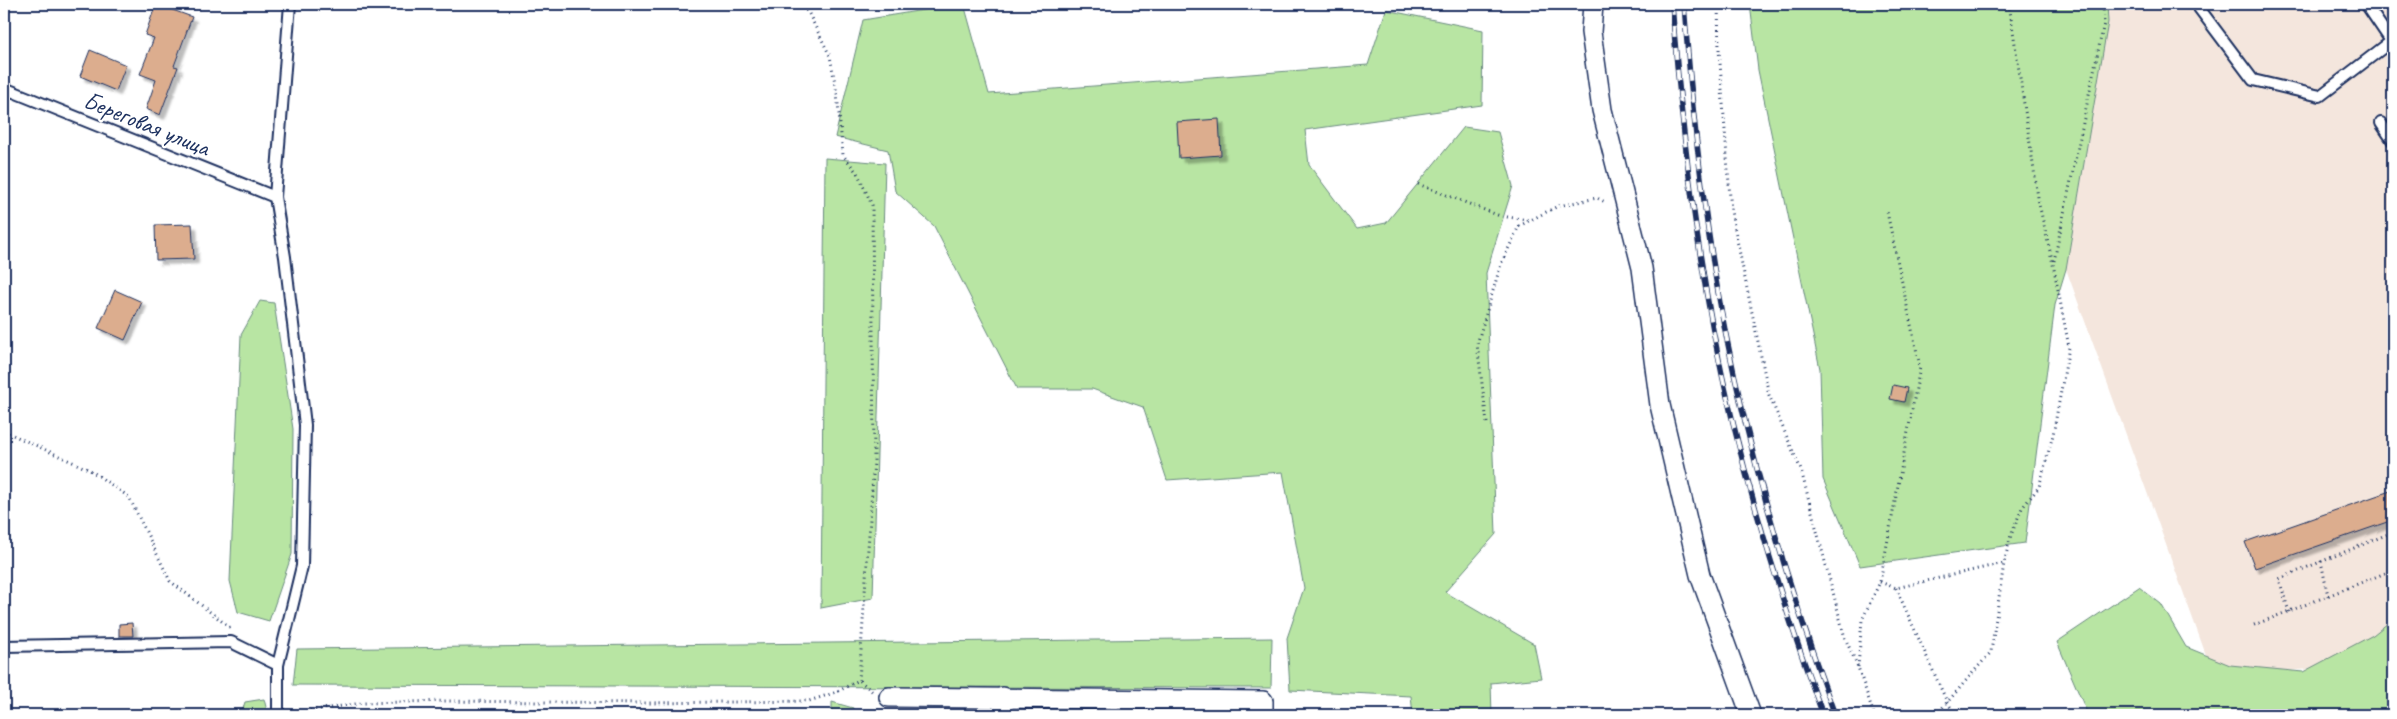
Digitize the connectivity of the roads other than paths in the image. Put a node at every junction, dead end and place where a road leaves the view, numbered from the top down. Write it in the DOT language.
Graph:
graph roads {
  1 [pos="290,4"];
  2 [pos="1593,4"];
  3 [pos="2196,4"];
  4 [pos="2366,4"];
  5 [pos="2392,40"];
  6 [pos="4,88"];
  7 [pos="2381,123"];
  8 [pos="2393,141"];
  9 [pos="275,197"];
  10 [pos="4,646"];
  11 [pos="278,665"];
  12 [pos="889,697"];
  13 [pos="1003,706"];
  14 [pos="1263,708"];
  15 [pos="278,715"];
  16 [pos="1751,715"];
  1 -- 9 [label="lane"];
  2 -- 16 [label="street"];
  3 -- 5 [label="lane"];
  4 -- 5 [label="lane"];
  6 -- 9 [label="lane, Береговая улица"];
  7 -- 8 [label="lane"];
  9 -- 11 [label="lane"];
  10 -- 11 [label="lane"];
  11 -- 15 [label="lane"];
  12 -- 13 [label="street"];
  13 -- 14 [label="street"];
}
